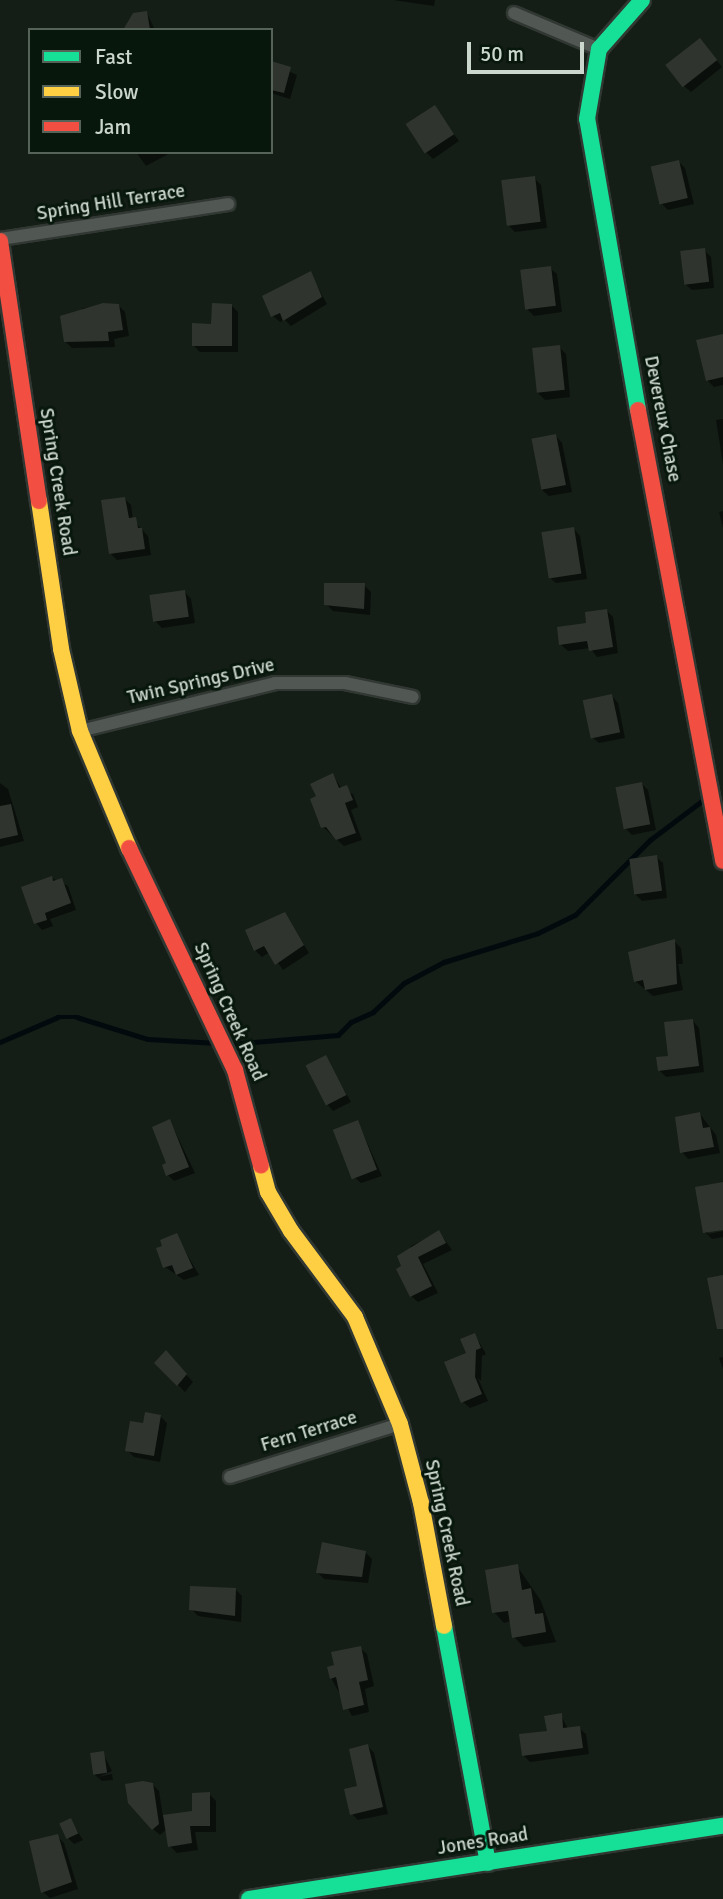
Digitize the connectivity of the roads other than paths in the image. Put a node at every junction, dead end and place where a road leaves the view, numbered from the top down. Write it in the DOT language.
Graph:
graph roads {
  1 [pos="642,0"];
  2 [pos="514,13"];
  3 [pos="599,50"];
  4 [pos="228,204"];
  5 [pos="0,240"];
  6 [pos="413,697"];
  7 [pos="80,731"];
  8 [pos="723,861"];
  9 [pos="400,1424"];
  10 [pos="230,1477"];
  11 [pos="723,1826"];
  12 [pos="488,1863"];
  13 [pos="249,1899"];
  1 -- 3 [label="street, Devereux Chase"];
  2 -- 3 [label="street"];
  3 -- 8 [label="street, Devereux Chase"];
  4 -- 5 [label="street, Spring Hill Terrace"];
  5 -- 7 [label="street, Spring Creek Road"];
  6 -- 7 [label="street, Twin Springs Drive"];
  7 -- 9 [label="street, Spring Creek Road"];
  9 -- 10 [label="street, Fern Terrace"];
  9 -- 12 [label="street, Spring Creek Road"];
  11 -- 12 [label="street, Jones Road"];
  12 -- 13 [label="street, Jones Road"];
}
